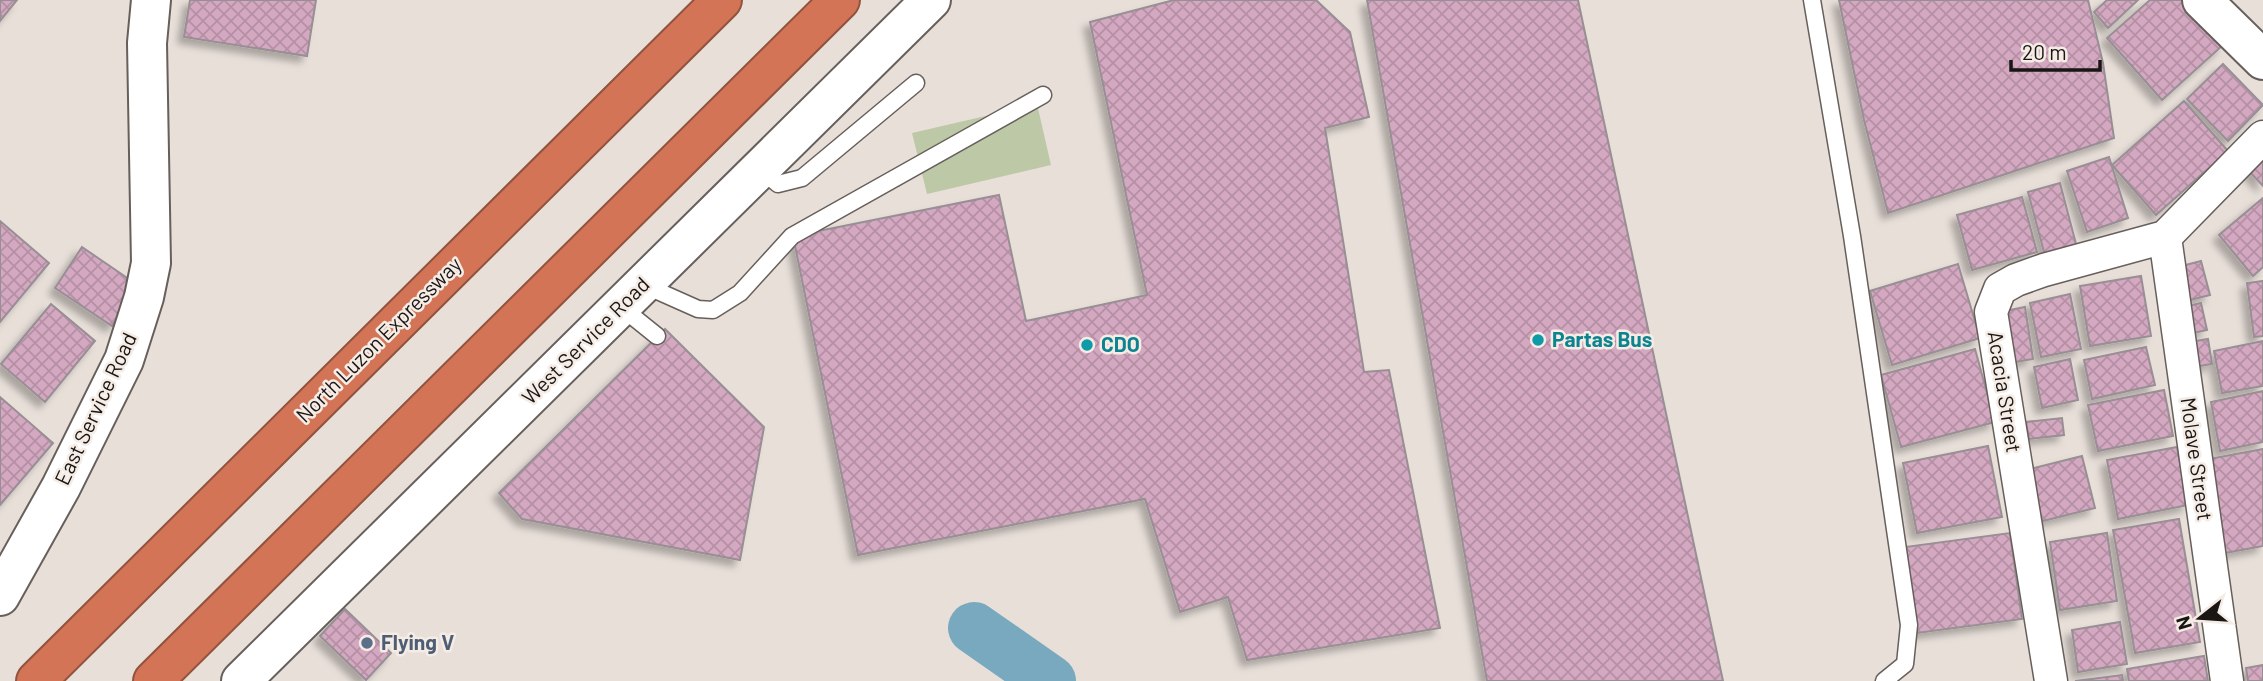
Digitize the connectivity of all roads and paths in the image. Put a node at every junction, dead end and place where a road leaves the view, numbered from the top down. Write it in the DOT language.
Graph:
graph roads {
  1 [pos="151,0"];
  2 [pos="722,0"];
  3 [pos="840,0"];
  4 [pos="931,0"];
  5 [pos="1812,0"];
  6 [pos="2202,0"];
  7 [pos="2263,60"];
  8 [pos="916,83"];
  9 [pos="1043,95"];
  10 [pos="2263,137"];
  11 [pos="760,169"];
  12 [pos="2165,237"];
  13 [pos="632,296"];
  14 [pos="657,336"];
  15 [pos="0,596"];
  16 [pos="36,681"];
  17 [pos="153,681"];
  18 [pos="241,681"];
  19 [pos="1884,681"];
  20 [pos="2051,681"];
  21 [pos="2227,681"];
  1 -- 15 [label="street, East Service Road"];
  2 -- 16 [label="highway, North Luzon Expressway"];
  3 -- 17 [label="highway"];
  4 -- 11 [label="street, West Service Road"];
  5 -- 19 [label="lane"];
  6 -- 7 [label="street"];
  8 -- 11 [label="lane"];
  9 -- 13 [label="lane"];
  10 -- 12 [label="street"];
  11 -- 13 [label="street, West Service Road"];
  12 -- 20 [label="street, Acacia Street"];
  12 -- 21 [label="street, Molave Street"];
  13 -- 14 [label="lane"];
  13 -- 18 [label="street, West Service Road"];
}
